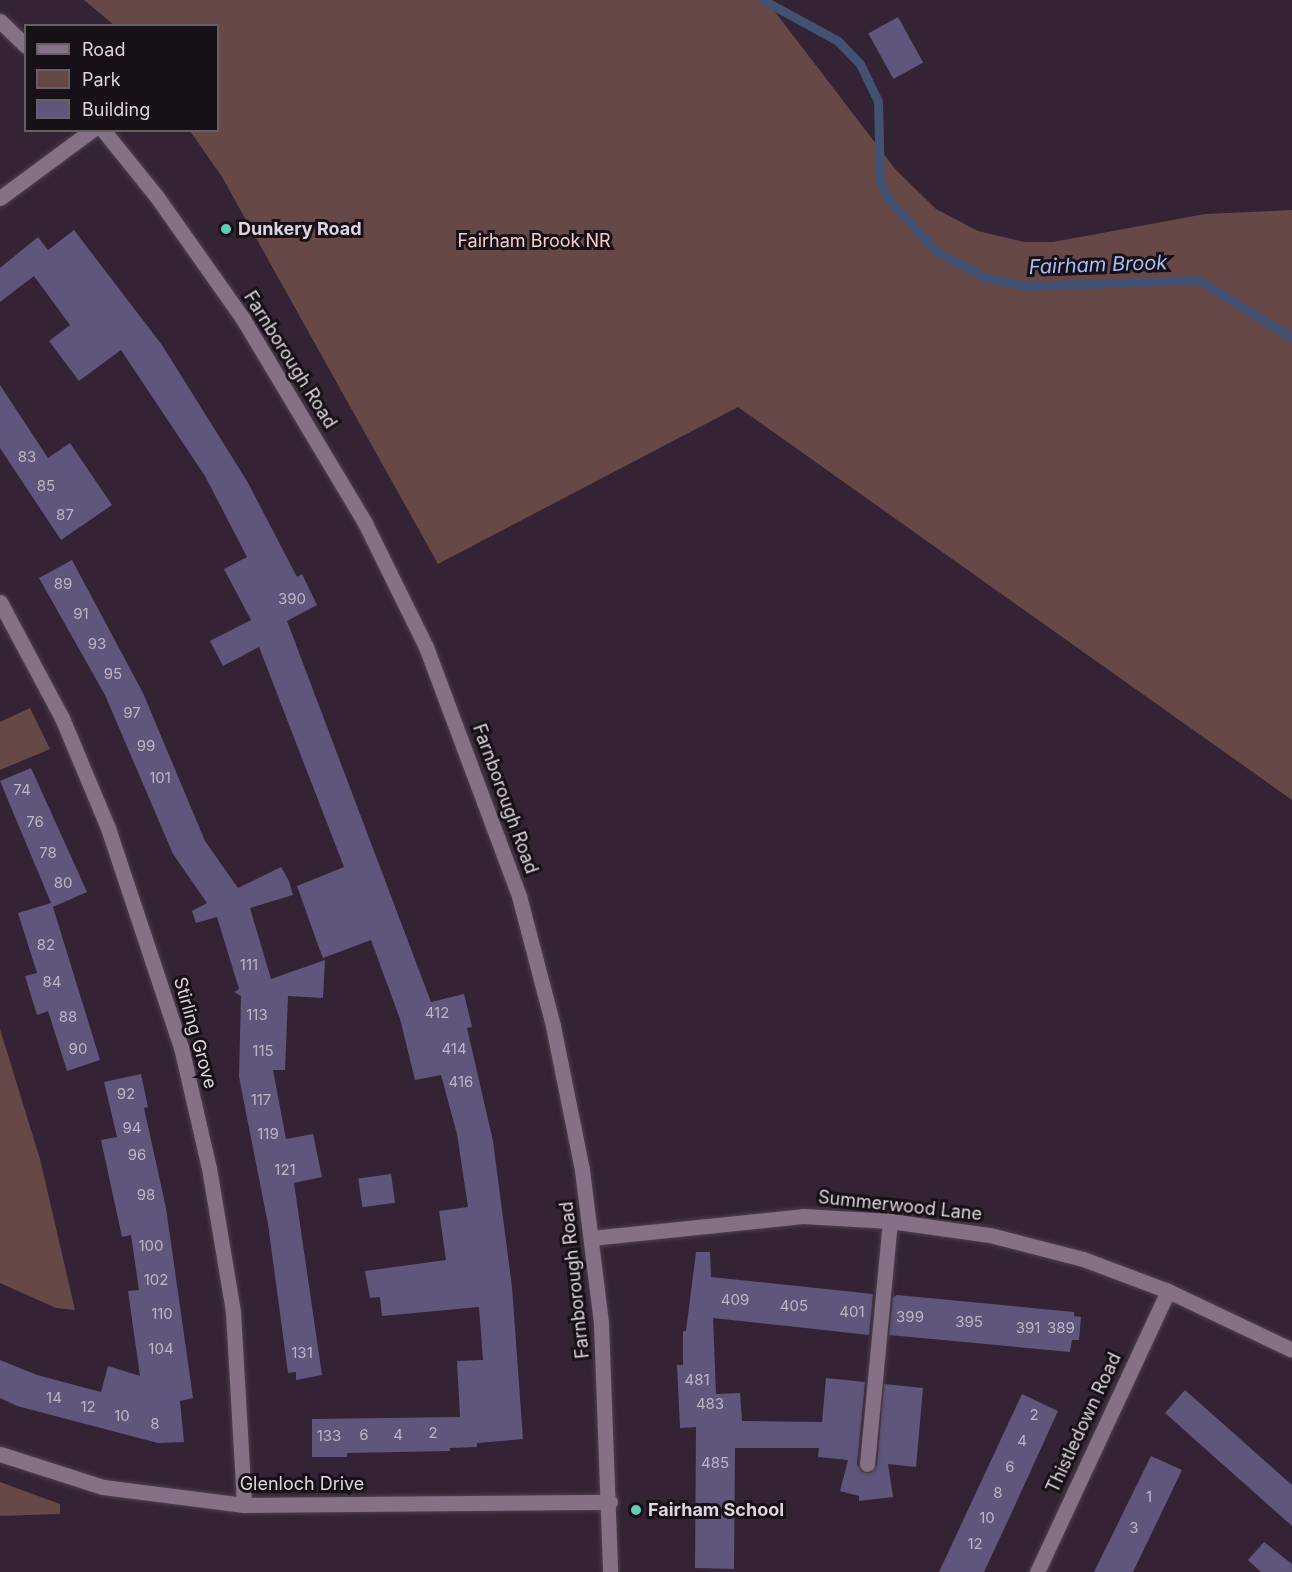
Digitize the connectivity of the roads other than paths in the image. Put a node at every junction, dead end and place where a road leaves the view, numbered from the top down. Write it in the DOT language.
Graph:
graph roads {
  1 [pos="0,21"];
  2 [pos="24,44"];
  3 [pos="89,132"];
  4 [pos="105,132"];
  5 [pos="0,198"];
  6 [pos="0,602"];
  7 [pos="890,1221"];
  8 [pos="591,1238"];
  9 [pos="1168,1292"];
  10 [pos="1292,1350"];
  11 [pos="0,1454"];
  12 [pos="867,1464"];
  13 [pos="610,1502"];
  14 [pos="244,1505"];
  15 [pos="610,1572"];
  16 [pos="1037,1572"];
  1 -- 2 [label="street"];
  3 -- 5 [label="street"];
  4 -- 8 [label="street, Farnborough Road"];
  6 -- 14 [label="street, Stirling Grove"];
  7 -- 8 [label="street, Summerwood Lane"];
  7 -- 9 [label="street, Summerwood Lane"];
  7 -- 12 [label="street"];
  8 -- 13 [label="street, Farnborough Road"];
  9 -- 10 [label="street, Summerwood Lane"];
  9 -- 16 [label="street, Thistledown Road"];
  11 -- 14 [label="street, Glenloch Drive"];
  13 -- 14 [label="street, Glenloch Drive"];
  13 -- 15 [label="street, Farnborough Road"];
}
